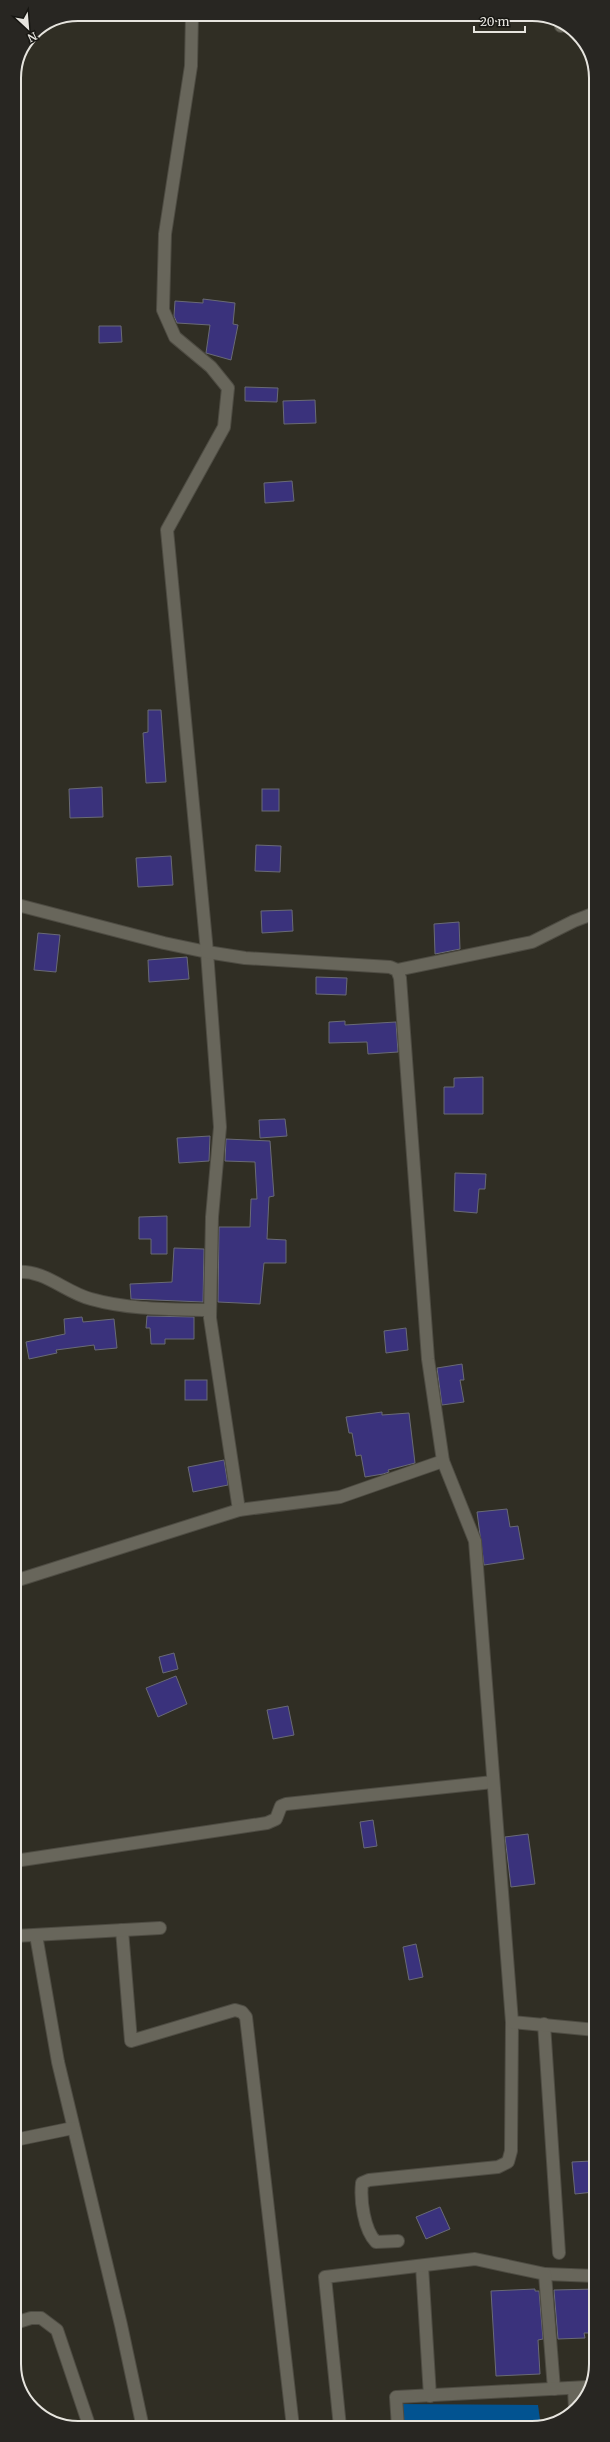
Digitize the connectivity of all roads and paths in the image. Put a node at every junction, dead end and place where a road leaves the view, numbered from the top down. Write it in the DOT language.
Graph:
graph roads {
  1 [pos="192,21"];
  2 [pos="21,906"];
  3 [pos="589,915"];
  4 [pos="207,952"];
  5 [pos="398,970"];
  6 [pos="21,1272"];
  7 [pos="210,1310"];
  8 [pos="443,1461"];
  9 [pos="239,1510"];
  10 [pos="21,1579"];
  11 [pos="493,1782"];
  12 [pos="21,1860"];
  13 [pos="160,1928"];
  14 [pos="122,1930"];
  15 [pos="36,1935"];
  16 [pos="21,1936"];
  17 [pos="512,2022"];
  18 [pos="544,2024"];
  19 [pos="589,2029"];
  20 [pos="73,2128"];
  21 [pos="21,2139"];
  22 [pos="398,2241"];
  23 [pos="559,2253"];
  24 [pos="422,2266"];
  25 [pos="545,2274"];
  26 [pos="589,2276"];
  27 [pos="21,2321"];
  28 [pos="574,2388"];
  29 [pos="583,2388"];
  30 [pos="554,2389"];
  31 [pos="430,2396"];
  32 [pos="575,2402"];
  33 [pos="88,2421"];
  34 [pos="142,2421"];
  35 [pos="292,2421"];
  36 [pos="339,2421"];
  37 [pos="398,2421"];
  1 -- 4 [label="street"];
  2 -- 4 [label="street"];
  3 -- 5 [label="street"];
  4 -- 5 [label="street"];
  4 -- 7 [label="street"];
  5 -- 8 [label="street"];
  6 -- 7 [label="street"];
  7 -- 9 [label="street"];
  8 -- 9 [label="street"];
  8 -- 11 [label="street"];
  9 -- 10 [label="street"];
  11 -- 12 [label="street"];
  11 -- 17 [label="street"];
  13 -- 14 [label="street"];
  14 -- 15 [label="street"];
  14 -- 35 [label="street"];
  15 -- 16 [label="street"];
  15 -- 20 [label="street"];
  17 -- 18 [label="street"];
  17 -- 22 [label="street"];
  18 -- 19 [label="street"];
  18 -- 23 [label="street"];
  20 -- 21 [label="street"];
  20 -- 34 [label="street"];
  24 -- 25 [label="street"];
  24 -- 31 [label="street"];
  24 -- 36 [label="street"];
  25 -- 26 [label="street"];
  25 -- 30 [label="street"];
  27 -- 33 [label="street"];
  28 -- 29 [label="street"];
  28 -- 30 [label="street"];
  28 -- 32 [label="street"];
  30 -- 31 [label="street"];
  31 -- 37 [label="street"];
}
